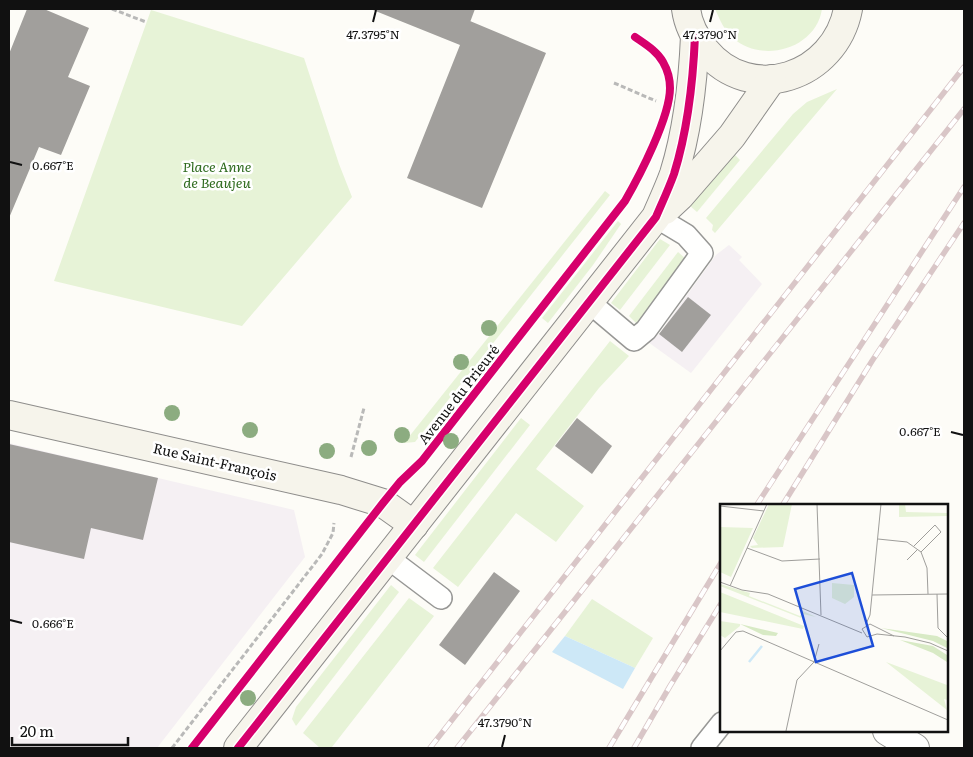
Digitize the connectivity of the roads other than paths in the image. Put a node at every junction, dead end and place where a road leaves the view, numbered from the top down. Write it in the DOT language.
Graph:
graph roads {
  1 [pos="686,9"];
  2 [pos="848,9"];
  3 [pos="695,36"];
  4 [pos="772,79"];
  5 [pos="656,217"];
  6 [pos="589,302"];
  7 [pos="9,415"];
  8 [pos="414,525"];
  9 [pos="388,558"];
  10 [pos="442,598"];
  11 [pos="720,726"];
  12 [pos="889,732"];
  13 [pos="238,748"];
  14 [pos="702,748"];
  15 [pos="915,748"];
  1 -- 3 [label="street"];
  2 -- 4 [label="street"];
  3 -- 4 [label="street"];
  3 -- 5 [label="street"];
  4 -- 5 [label="street"];
  5 -- 6 [label="street"];
  5 -- 6 [label="lane"];
  6 -- 8 [label="street"];
  7 -- 8 [label="street, Rue Saint-François"];
  8 -- 9 [label="street"];
  9 -- 10 [label="lane"];
  9 -- 13 [label="street"];
  11 -- 14 [label="lane"];
  12 -- 15 [label="street"];
}
